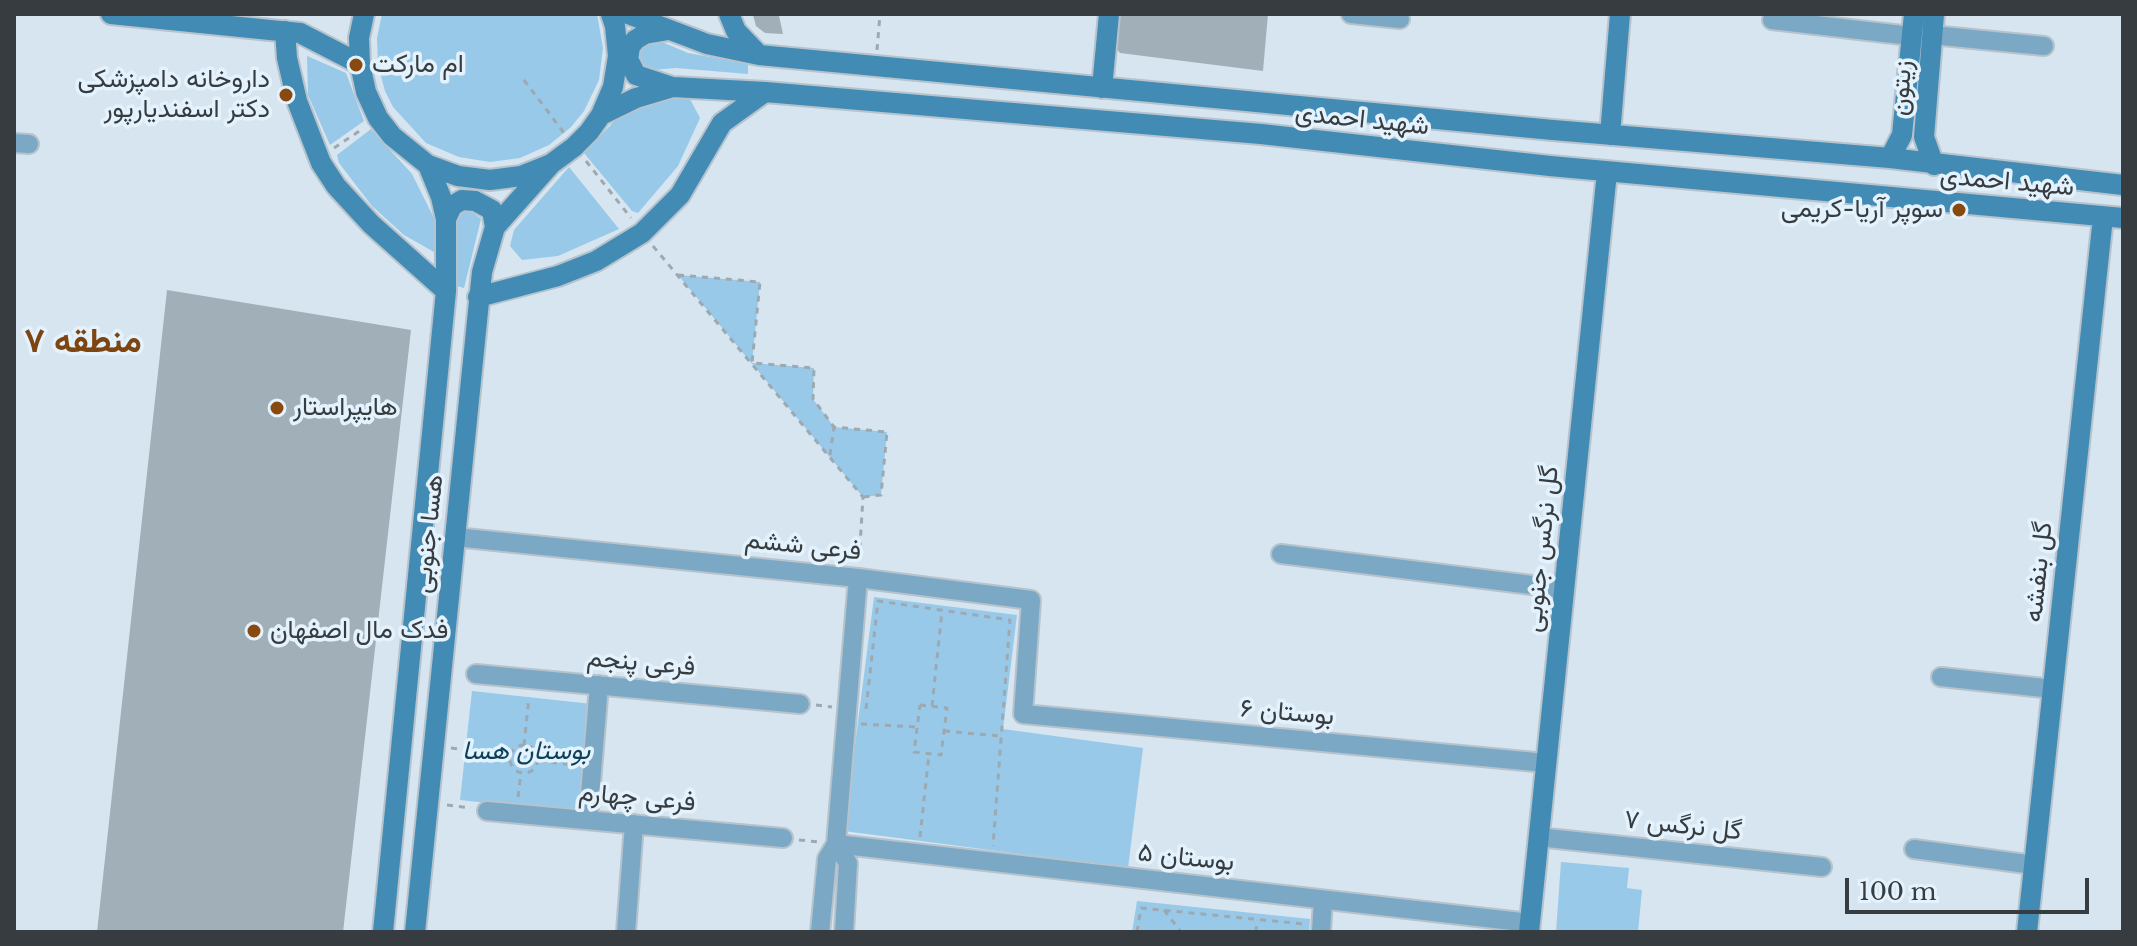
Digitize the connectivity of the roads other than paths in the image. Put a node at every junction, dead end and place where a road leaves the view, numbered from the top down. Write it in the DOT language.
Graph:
graph roads {
  1 [pos="111,14"];
  2 [pos="364,14"];
  3 [pos="611,14"];
  4 [pos="628,14"];
  5 [pos="729,14"];
  6 [pos="1109,14"];
  7 [pos="1351,14"];
  8 [pos="1620,14"];
  9 [pos="1914,14"];
  10 [pos="225,19"];
  11 [pos="1400,19"];
  12 [pos="1772,20"];
  13 [pos="1933,24"];
  14 [pos="668,30"];
  15 [pos="285,31"];
  16 [pos="1911,36"];
  17 [pos="2044,46"];
  18 [pos="759,55"];
  19 [pos="360,64"];
  20 [pos="673,87"];
  21 [pos="1102,88"];
  22 [pos="765,92"];
  23 [pos="601,115"];
  24 [pos="1904,118"];
  25 [pos="1925,121"];
  26 [pos="1610,135"];
  27 [pos="1890,158"];
  28 [pos="551,164"];
  29 [pos="428,165"];
  30 [pos="1934,165"];
  31 [pos="1607,172"];
  32 [pos="2123,185"];
  33 [pos="2113,218"];
  34 [pos="446,219"];
  35 [pos="495,227"];
  36 [pos="446,291"];
  37 [pos="478,297"];
  38 [pos="455,537"];
  39 [pos="1281,554"];
  40 [pos="858,578"];
  41 [pos="1564,589"];
  42 [pos="476,674"];
  43 [pos="1941,677"];
  44 [pos="599,685"];
  45 [pos="2053,689"];
  46 [pos="800,704"];
  47 [pos="1023,714"];
  48 [pos="1546,763"];
  49 [pos="398,787"];
  50 [pos="429,797"];
  51 [pos="487,811"];
  52 [pos="588,820"];
  53 [pos="634,824"];
  54 [pos="1538,837"];
  55 [pos="783,838"];
  56 [pos="836,844"];
  57 [pos="1914,849"];
  58 [pos="2034,865"];
  59 [pos="1822,867"];
  60 [pos="1323,900"];
  61 [pos="1312,928"];
  62 [pos="1529,928"];
  63 [pos="383,932"];
  64 [pos="415,932"];
  65 [pos="626,932"];
  66 [pos="820,932"];
  67 [pos="844,932"];
  68 [pos="2027,932"];
  1 -- 10 [label="main road"];
  2 -- 19 [label="main road"];
  3 -- 23 [label="main road"];
  4 -- 14 [label="main road, شهید احمدی"];
  5 -- 18 [label="main road"];
  6 -- 21 [label="main road"];
  7 -- 11 [label="street"];
  8 -- 26 [label="main road"];
  9 -- 16 [label="main road, زیتون"];
  10 -- 15 [label="main road"];
  12 -- 16 [label="street"];
  13 -- 17 [label="street"];
  13 -- 25 [label="main road, زیتون"];
  14 -- 18 [label="main road, شهید احمدی"];
  14 -- 20 [label="main road"];
  15 -- 19 [label="main road"];
  15 -- 36 [label="main road"];
  16 -- 24 [label="main road, زیتون"];
  18 -- 21 [label="main road, شهید احمدی"];
  19 -- 29 [label="main road"];
  20 -- 22 [label="main road, شهید احمدی"];
  20 -- 23 [label="main road, شهید احمدی"];
  21 -- 26 [label="main road, شهید احمدی"];
  22 -- 31 [label="main road, شهید احمدی"];
  22 -- 37 [label="main road"];
  23 -- 28 [label="main road"];
  24 -- 25 [label="main road"];
  24 -- 27 [label="main road, زیتون"];
  25 -- 30 [label="main road, زیتون"];
  26 -- 27 [label="main road, شهید احمدی"];
  27 -- 30 [label="main road, شهید احمدی"];
  28 -- 29 [label="main road"];
  28 -- 35 [label="main road, هسا جنوبی"];
  29 -- 34 [label="main road, هسا جنوبی"];
  30 -- 32 [label="main road, شهید احمدی"];
  31 -- 33 [label="main road, شهید احمدی"];
  31 -- 41 [label="main road, گل نرگس جنوبی"];
  33 -- 45 [label="main road, گل بنفشه"];
  34 -- 35 [label="main road"];
  34 -- 36 [label="main road, هسا جنوبی"];
  35 -- 37 [label="main road, هسا جنوبی"];
  36 -- 49 [label="main road, هسا جنوبی"];
  37 -- 38 [label="main road, هسا جنوبی"];
  38 -- 40 [label="street, فرعی ششم"];
  38 -- 50 [label="main road, هسا جنوبی"];
  39 -- 41 [label="street"];
  40 -- 47 [label="street, فرعی ششم"];
  40 -- 56 [label="street"];
  41 -- 48 [label="main road, گل نرگس جنوبی"];
  42 -- 44 [label="street, فرعی پنجم"];
  43 -- 45 [label="street"];
  44 -- 46 [label="street, فرعی پنجم"];
  44 -- 52 [label="street"];
  45 -- 58 [label="main road, گل بنفشه"];
  47 -- 48 [label="street, بوستان ۶"];
  48 -- 54 [label="main road, گل نرگس جنوبی"];
  49 -- 50 [label="main road"];
  49 -- 63 [label="main road, هسا جنوبی"];
  50 -- 64 [label="main road, هسا جنوبی"];
  51 -- 52 [label="street, فرعی چهارم"];
  52 -- 53 [label="street, فرعی چهارم"];
  53 -- 55 [label="street, فرعی چهارم"];
  53 -- 65 [label="street"];
  54 -- 59 [label="street, گل نرگس ۷"];
  54 -- 62 [label="main road, گل نرگس جنوبی"];
  56 -- 60 [label="street, بوستان ۵"];
  56 -- 66 [label="street"];
  56 -- 67 [label="street"];
  57 -- 58 [label="street"];
  58 -- 68 [label="main road, گل بنفشه"];
  60 -- 61 [label="street"];
  60 -- 62 [label="street, بوستان ۵"];
}
